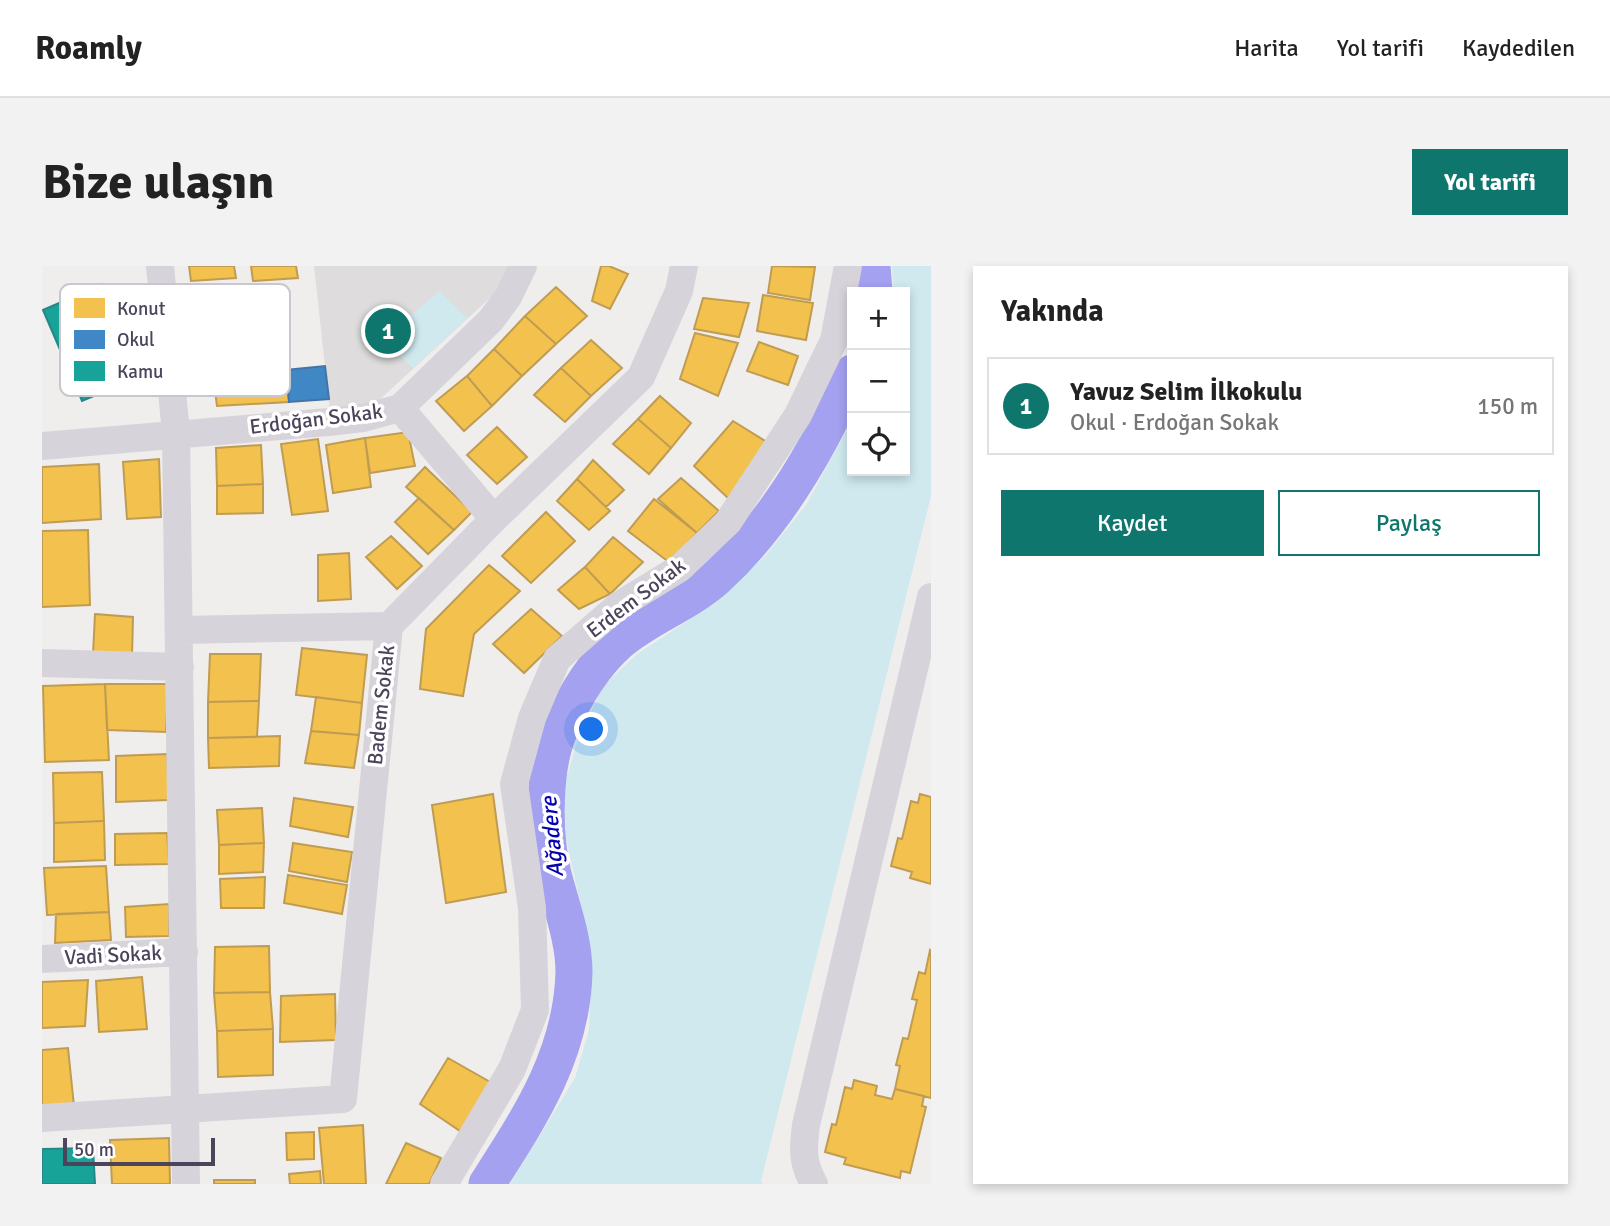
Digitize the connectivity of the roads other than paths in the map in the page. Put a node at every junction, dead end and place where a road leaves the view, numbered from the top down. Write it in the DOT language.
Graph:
graph roads {
  1 [pos="160,266"];
  2 [pos="523,266"];
  3 [pos="684,266"];
  4 [pos="848,266"];
  5 [pos="162,284"];
  6 [pos="172,396"];
  7 [pos="400,408"];
  8 [pos="176,433"];
  9 [pos="42,446"];
  10 [pos="494,519"];
  11 [pos="930,609"];
  12 [pos="389,626"];
  13 [pos="180,629"];
  14 [pos="42,663"];
  15 [pos="180,667"];
  16 [pos="184,952"];
  17 [pos="42,959"];
  18 [pos="186,1110"];
  19 [pos="42,1118"];
  20 [pos="186,1184"];
  21 [pos="443,1184"];
  22 [pos="814,1184"];
  1 -- 5 [label="street"];
  2 -- 7 [label="street, Erdoğan Sokak"];
  3 -- 10 [label="street, Badem Sokak"];
  4 -- 21 [label="street, Erdem Sokak"];
  6 -- 8 [label="street"];
  7 -- 8 [label="street, Erdoğan Sokak"];
  7 -- 10 [label="street"];
  8 -- 9 [label="street, Erdoğan Sokak"];
  8 -- 13 [label="street"];
  10 -- 12 [label="street, Badem Sokak"];
  11 -- 22 [label="street"];
  12 -- 13 [label="street"];
  12 -- 18 [label="street, Badem Sokak"];
  13 -- 15 [label="street"];
  14 -- 15 [label="street"];
  15 -- 16 [label="street"];
  16 -- 17 [label="street, Vadi Sokak"];
  16 -- 18 [label="street"];
  18 -- 19 [label="street"];
  18 -- 20 [label="street"];
}
